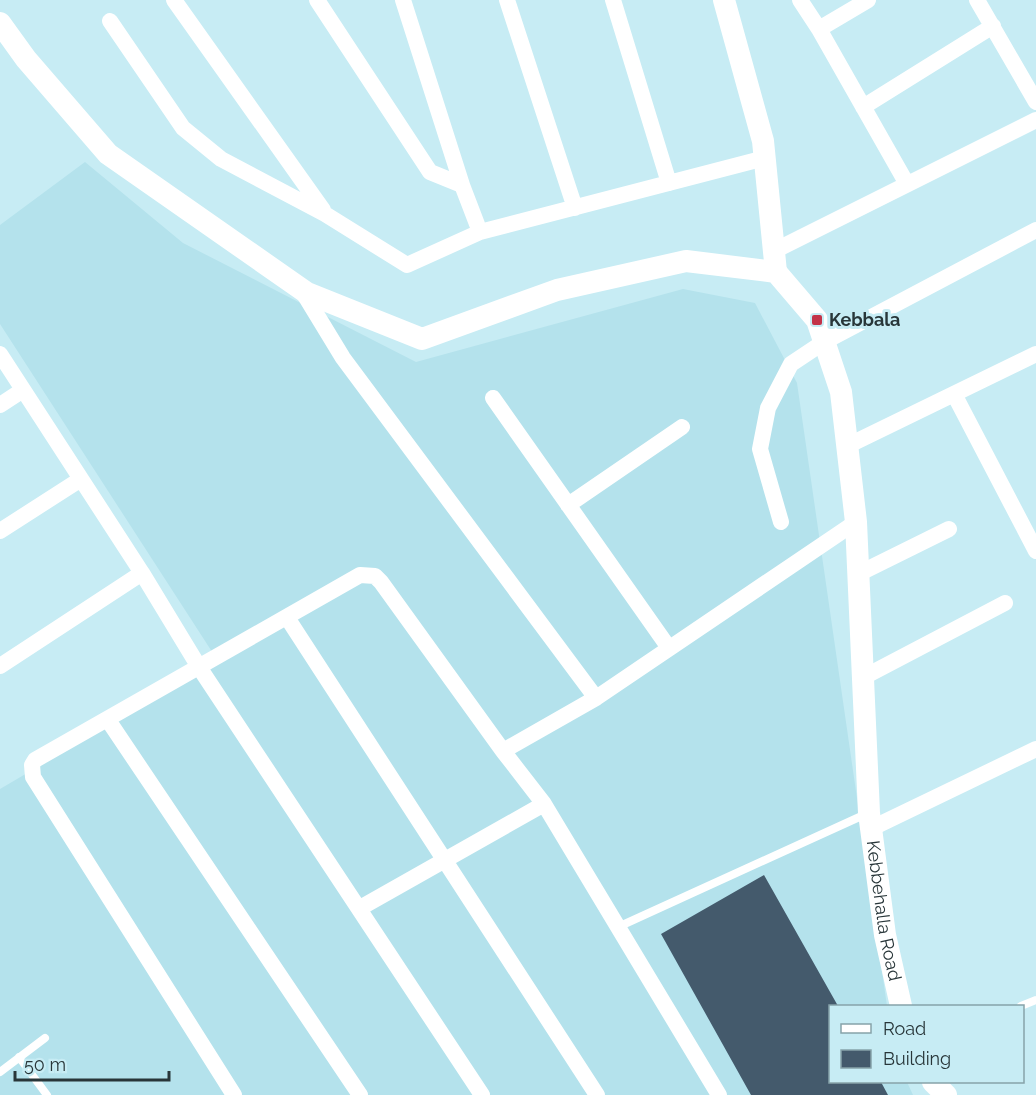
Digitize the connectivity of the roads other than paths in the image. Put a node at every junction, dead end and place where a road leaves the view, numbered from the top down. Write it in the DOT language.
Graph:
graph roads {
  1 [pos="174,0"];
  2 [pos="316,0"];
  3 [pos="403,0"];
  4 [pos="507,0"];
  5 [pos="613,0"];
  6 [pos="724,0"];
  7 [pos="800,0"];
  8 [pos="868,0"];
  9 [pos="977,0"];
  10 [pos="110,21"];
  11 [pos="0,24"];
  12 [pos="993,26"];
  13 [pos="819,29"];
  14 [pos="1036,102"];
  15 [pos="863,107"];
  16 [pos="1036,120"];
  17 [pos="765,158"];
  18 [pos="669,183"];
  19 [pos="462,184"];
  20 [pos="907,184"];
  21 [pos="575,208"];
  22 [pos="325,214"];
  23 [pos="1036,230"];
  24 [pos="480,232"];
  25 [pos="775,261"];
  26 [pos="301,289"];
  27 [pos="824,342"];
  28 [pos="0,354"];
  29 [pos="1036,354"];
  30 [pos="23,390"];
  31 [pos="954,394"];
  32 [pos="493,398"];
  33 [pos="0,405"];
  34 [pos="682,427"];
  35 [pos="847,446"];
  36 [pos="81,479"];
  37 [pos="568,505"];
  38 [pos="781,522"];
  39 [pos="856,522"];
  40 [pos="949,528"];
  41 [pos="0,531"];
  42 [pos="1036,550"];
  43 [pos="142,573"];
  44 [pos="858,574"];
  45 [pos="1005,603"];
  46 [pos="288,619"];
  47 [pos="669,648"];
  48 [pos="0,666"];
  49 [pos="199,667"];
  50 [pos="862,678"];
  51 [pos="596,698"];
  52 [pos="108,720"];
  53 [pos="1036,749"];
  54 [pos="503,751"];
  55 [pos="544,804"];
  56 [pos="870,821"];
  57 [pos="446,859"];
  58 [pos="360,908"];
  59 [pos="618,927"];
  60 [pos="901,1005"];
  61 [pos="45,1038"];
  62 [pos="19,1057"];
  63 [pos="0,1072"];
  64 [pos="47,1095"];
  65 [pos="234,1095"];
  66 [pos="360,1095"];
  67 [pos="482,1095"];
  68 [pos="597,1095"];
  69 [pos="719,1095"];
  1 -- 22 [label="street"];
  2 -- 19 [label="street"];
  3 -- 19 [label="street"];
  4 -- 21 [label="street"];
  5 -- 18 [label="street"];
  6 -- 17 [label="street"];
  7 -- 13 [label="street"];
  8 -- 13 [label="street"];
  9 -- 12 [label="street"];
  10 -- 22 [label="street"];
  11 -- 26 [label="street"];
  12 -- 14 [label="street"];
  12 -- 15 [label="street"];
  13 -- 15 [label="street"];
  15 -- 20 [label="street"];
  16 -- 20 [label="street"];
  17 -- 18 [label="street"];
  17 -- 25 [label="street"];
  18 -- 21 [label="street"];
  19 -- 24 [label="street"];
  20 -- 25 [label="street"];
  21 -- 24 [label="street"];
  22 -- 24 [label="street"];
  23 -- 27 [label="street"];
  25 -- 26 [label="street"];
  25 -- 27 [label="street, Kebbehalla Road"];
  26 -- 51 [label="street"];
  27 -- 35 [label="street, Kebbehalla Road"];
  27 -- 38 [label="street"];
  28 -- 30 [label="street"];
  29 -- 31 [label="street"];
  30 -- 33 [label="street"];
  30 -- 36 [label="street"];
  31 -- 35 [label="street"];
  31 -- 42 [label="street"];
  32 -- 37 [label="street"];
  34 -- 37 [label="street"];
  35 -- 39 [label="street, Kebbehalla Road"];
  36 -- 41 [label="street"];
  36 -- 43 [label="street"];
  37 -- 47 [label="street"];
  39 -- 44 [label="street, Kebbehalla Road"];
  39 -- 47 [label="street"];
  40 -- 44 [label="street"];
  43 -- 48 [label="street"];
  43 -- 49 [label="street"];
  44 -- 50 [label="street, Kebbehalla Road"];
  45 -- 50 [label="street"];
  46 -- 49 [label="street"];
  46 -- 54 [label="street"];
  46 -- 57 [label="street"];
  47 -- 51 [label="street"];
  49 -- 52 [label="street"];
  49 -- 58 [label="street"];
  50 -- 56 [label="street, Kebbehalla Road"];
  51 -- 54 [label="street"];
  52 -- 65 [label="street"];
  52 -- 66 [label="street"];
  53 -- 56 [label="street"];
  54 -- 55 [label="street"];
  55 -- 57 [label="street"];
  55 -- 59 [label="street"];
  56 -- 59 [label="lane"];
  56 -- 60 [label="street, Kebbehalla Road"];
  57 -- 58 [label="street"];
  57 -- 68 [label="street"];
  58 -- 67 [label="street"];
  59 -- 69 [label="street"];
  61 -- 62 [label="lane"];
  62 -- 63 [label="lane"];
  62 -- 64 [label="lane"];
}
